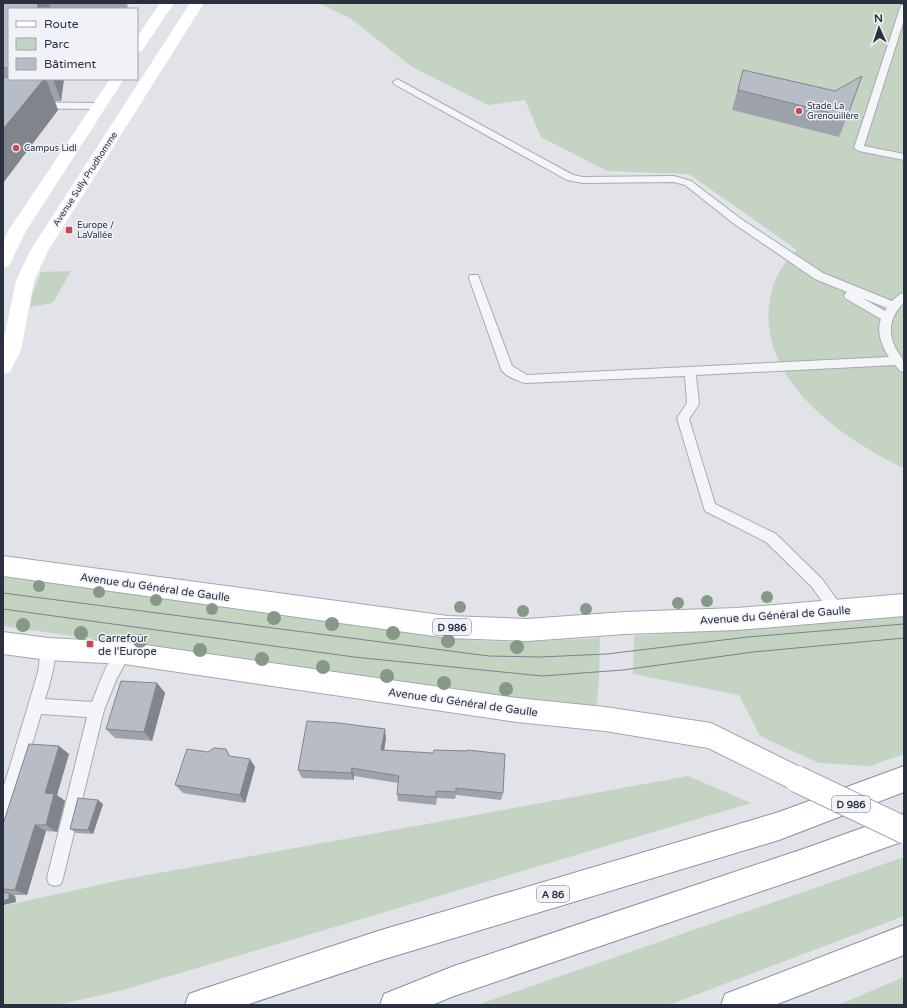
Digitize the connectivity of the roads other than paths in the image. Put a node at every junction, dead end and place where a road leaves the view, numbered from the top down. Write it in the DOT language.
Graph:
graph roads {
  1 [pos="167,3"];
  2 [pos="196,3"];
  3 [pos="904,7"];
  4 [pos="138,46"];
  5 [pos="116,80"];
  6 [pos="397,82"];
  7 [pos="3,105"];
  8 [pos="99,106"];
  9 [pos="904,157"];
  10 [pos="3,262"];
  11 [pos="819,276"];
  12 [pos="474,278"];
  13 [pos="904,297"];
  14 [pos="893,306"];
  15 [pos="886,317"];
  16 [pos="7,359"];
  17 [pos="900,364"];
  18 [pos="690,371"];
  19 [pos="3,566"];
  20 [pos="904,605"];
  21 [pos="837,611"];
  22 [pos="3,643"];
  23 [pos="48,649"];
  24 [pos="124,653"];
  25 [pos="36,706"];
  26 [pos="96,710"];
  27 [pos="904,779"];
  28 [pos="3,815"];
  29 [pos="904,827"];
  30 [pos="904,830"];
  31 [pos="55,878"];
  32 [pos="904,940"];
  33 [pos="200,1005"];
  34 [pos="395,1005"];
  35 [pos="736,1005"];
  1 -- 4 [label="main road"];
  2 -- 16 [label="main road, Avenue Sully Prudhomme"];
  3 -- 9 [label="lane"];
  5 -- 8 [label="main road"];
  6 -- 11 [label="lane"];
  7 -- 8 [label="lane"];
  8 -- 10 [label="main road"];
  11 -- 14 [label="lane"];
  11 -- 15 [label="lane"];
  12 -- 18 [label="lane"];
  13 -- 14 [label="lane"];
  14 -- 15 [label="lane"];
  15 -- 17 [label="lane"];
  17 -- 18 [label="lane"];
  18 -- 21 [label="lane"];
  19 -- 21 [label="main road, Avenue du Général de Gaulle / D 986"];
  20 -- 21 [label="main road, Avenue du Général de Gaulle / D 986"];
  22 -- 23 [label="main road, Avenue du Général de Gaulle / D 986"];
  23 -- 24 [label="main road, Avenue du Général de Gaulle / D 986"];
  23 -- 25 [label="lane"];
  24 -- 26 [label="lane"];
  24 -- 30 [label="main road, Avenue du Général de Gaulle / D 986, bridge"];
  25 -- 26 [label="lane"];
  25 -- 28 [label="lane"];
  26 -- 31 [label="lane"];
  27 -- 33 [label="main road, A 86"];
  29 -- 34 [label="main road"];
  32 -- 35 [label="main road"];
}
